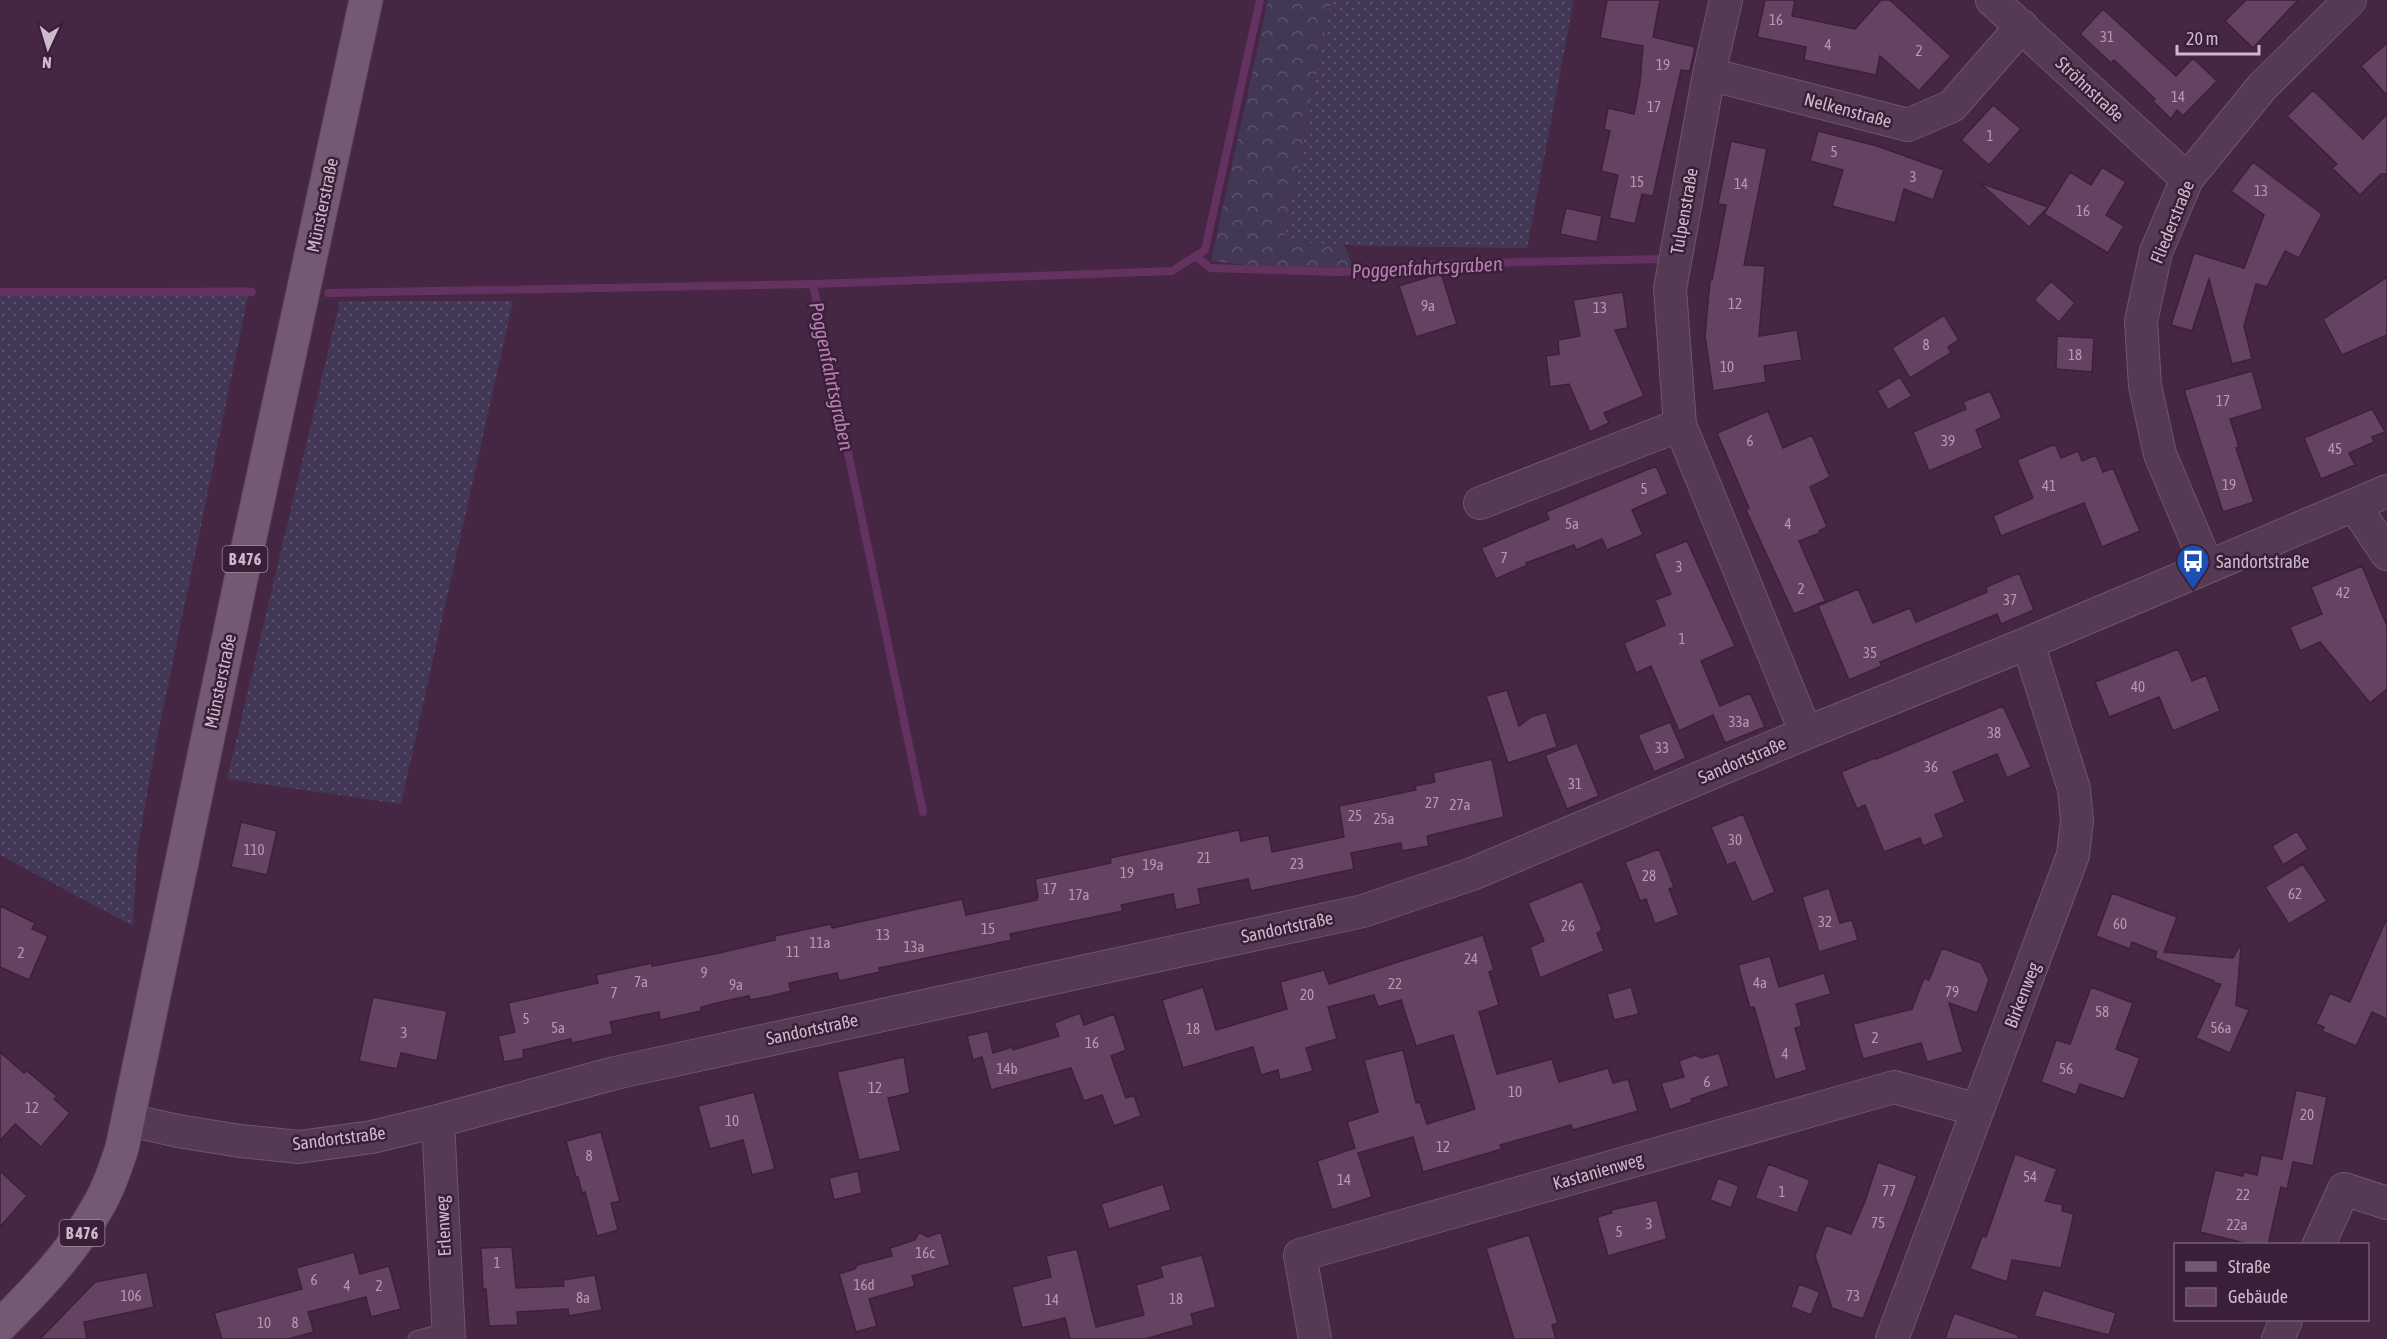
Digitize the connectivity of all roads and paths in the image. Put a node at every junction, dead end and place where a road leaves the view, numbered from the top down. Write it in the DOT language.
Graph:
graph roads {
  1 [pos="366,0"];
  2 [pos="1726,0"];
  3 [pos="1992,0"];
  4 [pos="2350,0"];
  5 [pos="2022,26"];
  6 [pos="1709,74"];
  7 [pos="2187,179"];
  8 [pos="1680,425"];
  9 [pos="2387,491"];
  10 [pos="1480,503"];
  11 [pos="2354,504"];
  12 [pos="2387,554"];
  13 [pos="2206,566"];
  14 [pos="2028,643"];
  15 [pos="1806,733"];
  16 [pos="1978,1110"];
  17 [pos="129,1119"];
  18 [pos="438,1121"];
  19 [pos="2387,1203"];
  20 [pos="2320,1243"];
  21 [pos="2286,1321"];
  22 [pos="0,1326"];
  23 [pos="449,1335"];
  24 [pos="416,1339"];
  25 [pos="1315,1339"];
  26 [pos="1892,1339"];
  27 [pos="2278,1339"];
  1 -- 17 [label="main road, Münsterstraße / B 476"];
  2 -- 6 [label="street, Tulpenstraße"];
  3 -- 5 [label="street, Ströhnstraße"];
  4 -- 7 [label="street, Fliederstraße"];
  5 -- 6 [label="street, Nelkenstraße"];
  5 -- 7 [label="street, Ströhnstraße"];
  6 -- 8 [label="street, Tulpenstraße"];
  7 -- 13 [label="street, Fliederstraße"];
  8 -- 10 [label="street"];
  8 -- 15 [label="street, Tulpenstraße"];
  9 -- 11 [label="street, Sandortstraße"];
  11 -- 12 [label="street"];
  11 -- 13 [label="street, Sandortstraße"];
  13 -- 14 [label="street, Sandortstraße"];
  14 -- 15 [label="street, Sandortstraße"];
  14 -- 16 [label="street, Birkenweg"];
  15 -- 18 [label="street, Sandortstraße"];
  16 -- 25 [label="street, Kastanienweg"];
  16 -- 26 [label="street, Birkenweg"];
  17 -- 18 [label="street, Sandortstraße"];
  17 -- 22 [label="main road, Münsterstraße / B 476"];
  18 -- 23 [label="street, Erlenweg"];
  19 -- 20 [label="street"];
  21 -- 27 [label="street"];
  23 -- 24 [label="lane, Erlenweg"];
}
